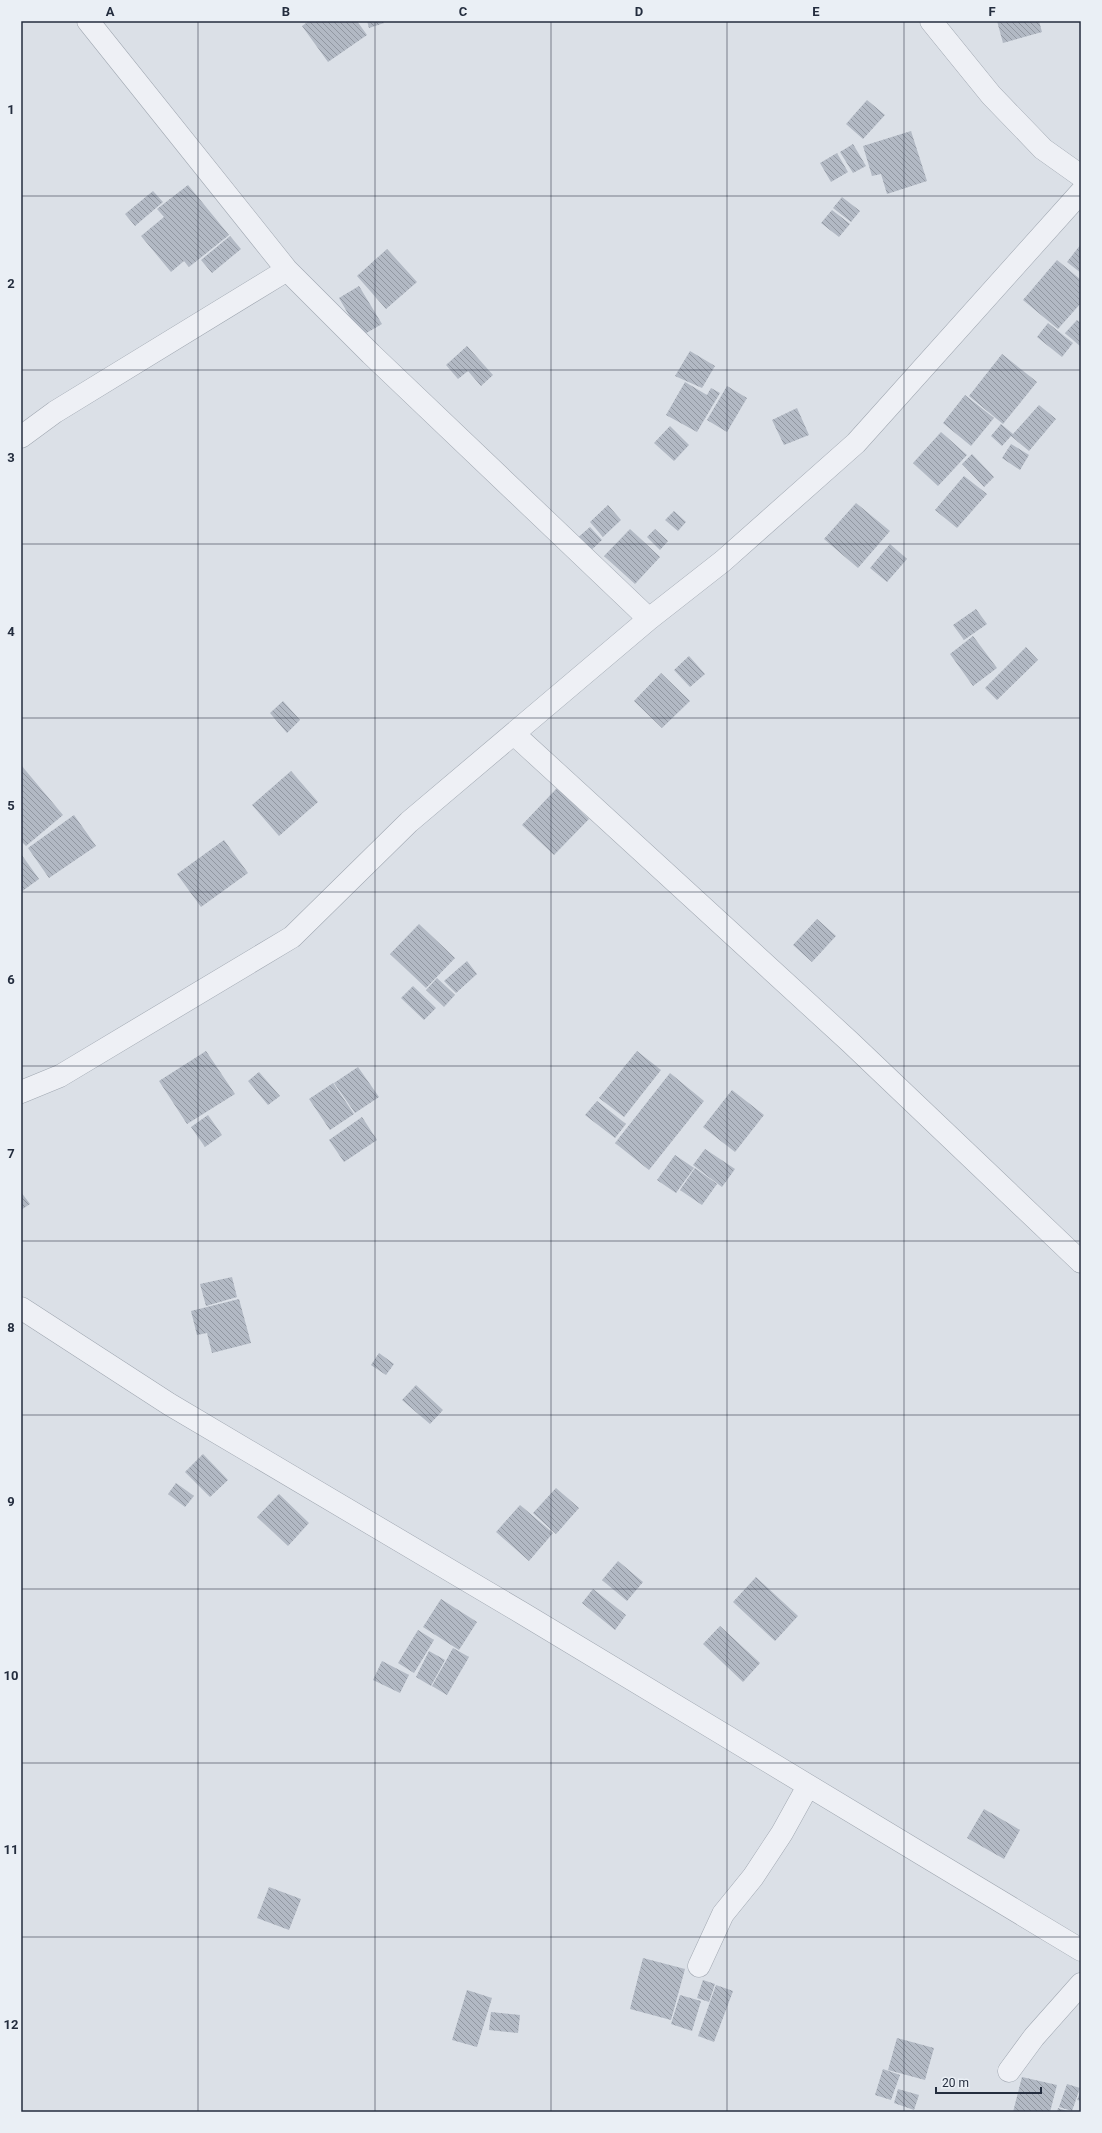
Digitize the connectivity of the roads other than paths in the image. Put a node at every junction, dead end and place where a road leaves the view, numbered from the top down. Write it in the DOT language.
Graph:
graph roads {
  1 [pos="88,21"];
  2 [pos="931,21"];
  3 [pos="1081,176"];
  4 [pos="1081,192"];
  5 [pos="287,270"];
  6 [pos="21,437"];
  7 [pos="649,619"];
  8 [pos="514,734"];
  9 [pos="21,1092"];
  10 [pos="1081,1262"];
  11 [pos="21,1308"];
  12 [pos="808,1786"];
  13 [pos="1081,1950"];
  14 [pos="699,1966"];
  15 [pos="1081,1984"];
  16 [pos="1009,2071"];
  1 -- 5 [label="street"];
  2 -- 3 [label="street"];
  4 -- 7 [label="street"];
  5 -- 6 [label="street"];
  5 -- 7 [label="street"];
  7 -- 8 [label="street"];
  8 -- 9 [label="street"];
  8 -- 10 [label="street"];
  11 -- 12 [label="street"];
  12 -- 13 [label="street"];
  12 -- 14 [label="street"];
  15 -- 16 [label="street"];
}
